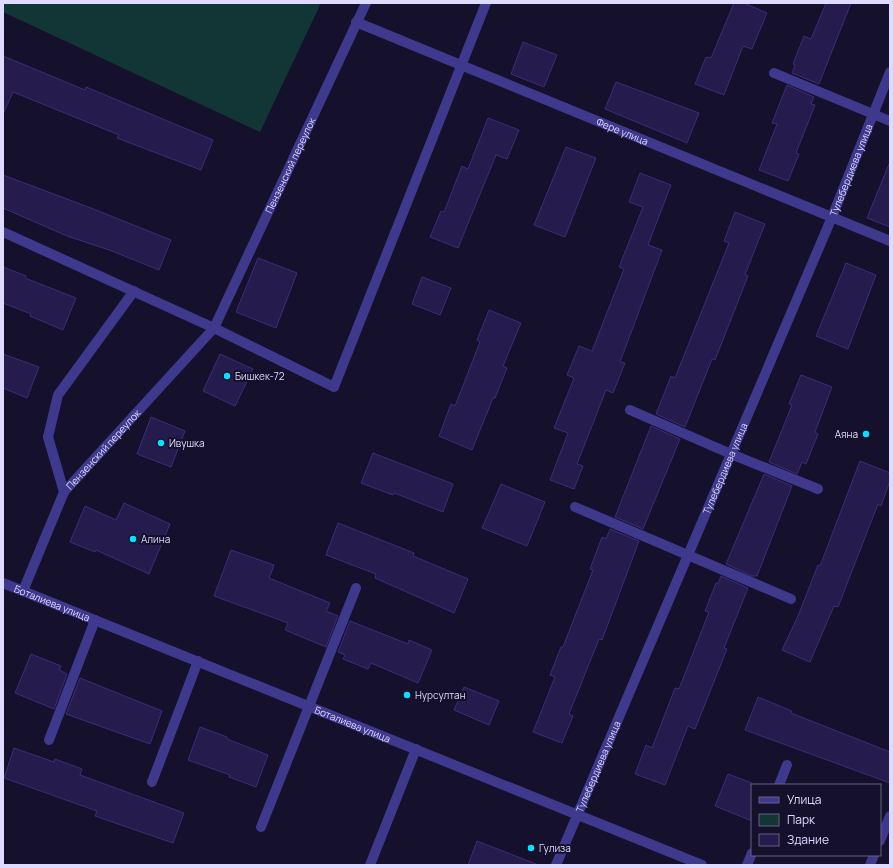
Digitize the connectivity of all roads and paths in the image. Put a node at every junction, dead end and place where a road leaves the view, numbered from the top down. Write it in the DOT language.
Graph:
graph roads {
  1 [pos="366,3"];
  2 [pos="486,3"];
  3 [pos="356,22"];
  4 [pos="461,65"];
  5 [pos="890,72"];
  6 [pos="774,73"];
  7 [pos="873,114"];
  8 [pos="890,121"];
  9 [pos="832,217"];
  10 [pos="3,232"];
  11 [pos="890,241"];
  12 [pos="134,292"];
  13 [pos="214,328"];
  14 [pos="630,410"];
  15 [pos="731,454"];
  16 [pos="818,489"];
  17 [pos="64,492"];
  18 [pos="575,507"];
  19 [pos="687,556"];
  20 [pos="3,583"];
  21 [pos="356,588"];
  22 [pos="22,591"];
  23 [pos="791,599"];
  24 [pos="95,620"];
  25 [pos="198,661"];
  26 [pos="309,706"];
  27 [pos="49,740"];
  28 [pos="416,749"];
  29 [pos="787,765"];
  30 [pos="152,782"];
  31 [pos="779,784"];
  32 [pos="577,814"];
  33 [pos="890,816"];
  34 [pos="261,827"];
  35 [pos="881,838"];
  36 [pos="370,865"];
  37 [pos="556,865"];
  38 [pos="702,865"];
  1 -- 3 [label="street, Пензенский переулок"];
  2 -- 4 [label="street"];
  3 -- 4 [label="street, Фере улица"];
  3 -- 13 [label="street, Пензенский переулок"];
  4 -- 9 [label="street, Фере улица"];
  4 -- 13 [label="street"];
  5 -- 7 [label="street, Тулебердиева улица"];
  6 -- 7 [label="street"];
  7 -- 8 [label="street"];
  7 -- 9 [label="street, Тулебердиева улица"];
  9 -- 11 [label="street, Фере улица"];
  9 -- 15 [label="street, Тулебердиева улица"];
  10 -- 12 [label="street"];
  12 -- 13 [label="street"];
  12 -- 17 [label="street"];
  13 -- 17 [label="street, Пензенский переулок"];
  14 -- 15 [label="street"];
  15 -- 16 [label="street"];
  15 -- 19 [label="street, Тулебердиева улица"];
  17 -- 22 [label="street, Пензенский переулок"];
  18 -- 19 [label="street"];
  19 -- 23 [label="street"];
  19 -- 32 [label="street, Тулебердиева улица"];
  20 -- 22 [label="street, Боталиева улица"];
  21 -- 26 [label="street"];
  22 -- 24 [label="street, Боталиева улица"];
  24 -- 25 [label="street, Боталиева улица"];
  24 -- 27 [label="street"];
  25 -- 26 [label="street, Боталиева улица"];
  25 -- 30 [label="street"];
  26 -- 28 [label="street, Боталиева улица"];
  26 -- 34 [label="street"];
  28 -- 32 [label="street, Боталиева улица"];
  28 -- 36 [label="street"];
  29 -- 31 [label="street"];
  32 -- 37 [label="street, Тулебердиева улица"];
  32 -- 38 [label="street, Боталиева улица"];
  33 -- 35 [label="street"];
}
